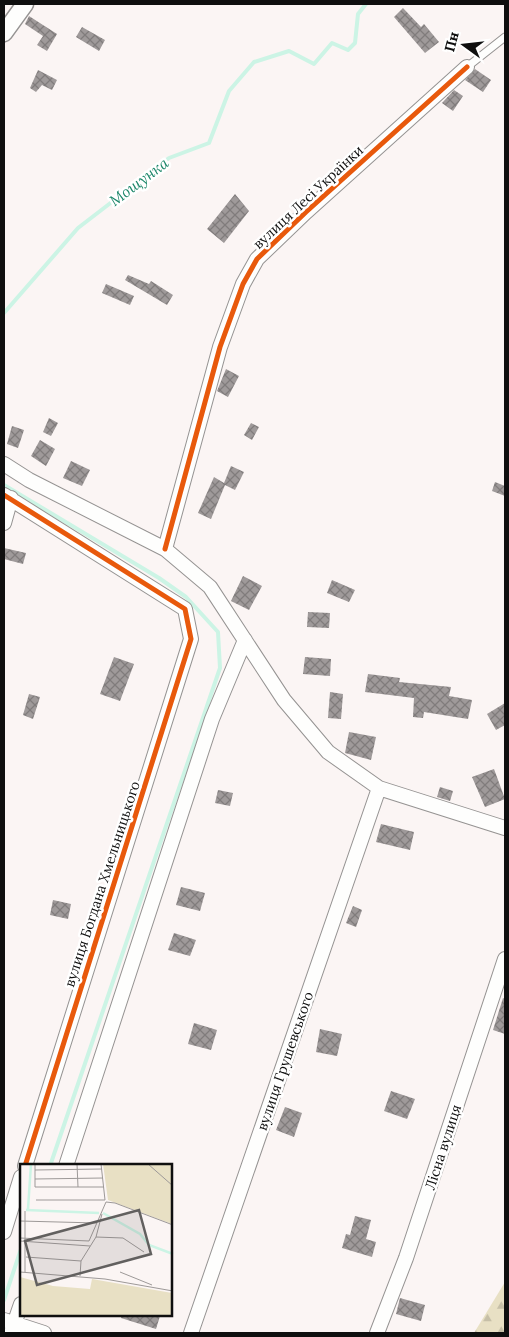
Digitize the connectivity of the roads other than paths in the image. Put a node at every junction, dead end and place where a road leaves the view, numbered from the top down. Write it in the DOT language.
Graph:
graph roads {
  1 [pos="25,4"];
  2 [pos="4,33"];
  3 [pos="505,37"];
  4 [pos="467,67"];
  5 [pos="4,464"];
  6 [pos="7,496"];
  7 [pos="4,523"];
  8 [pos="165,549"];
  9 [pos="245,640"];
  10 [pos="379,788"];
  11 [pos="505,828"];
  12 [pos="505,959"];
  13 [pos="26,1164"];
  14 [pos="67,1164"];
  15 [pos="20,1180"];
  16 [pos="4,1232"];
  17 [pos="20,1306"];
  18 [pos="10,1326"];
  19 [pos="44,1333"];
  20 [pos="191,1333"];
  21 [pos="377,1333"];
  1 -- 2 [label="street"];
  3 -- 4 [label="lane, вулиця Лесі Українки"];
  4 -- 8 [label="street, вулиця Лесі Українки"];
  5 -- 8 [label="street"];
  6 -- 7 [label="street"];
  6 -- 13 [label="street, вулиця Богдана Хмельницького"];
  8 -- 9 [label="street"];
  9 -- 10 [label="street"];
  9 -- 14 [label="street"];
  10 -- 11 [label="street"];
  10 -- 20 [label="street, вулиця Грушевського"];
  12 -- 21 [label="street, Лісна вулиця"];
  15 -- 16 [label="street"];
  17 -- 18 [label="street"];
  18 -- 19 [label="street"];
}
